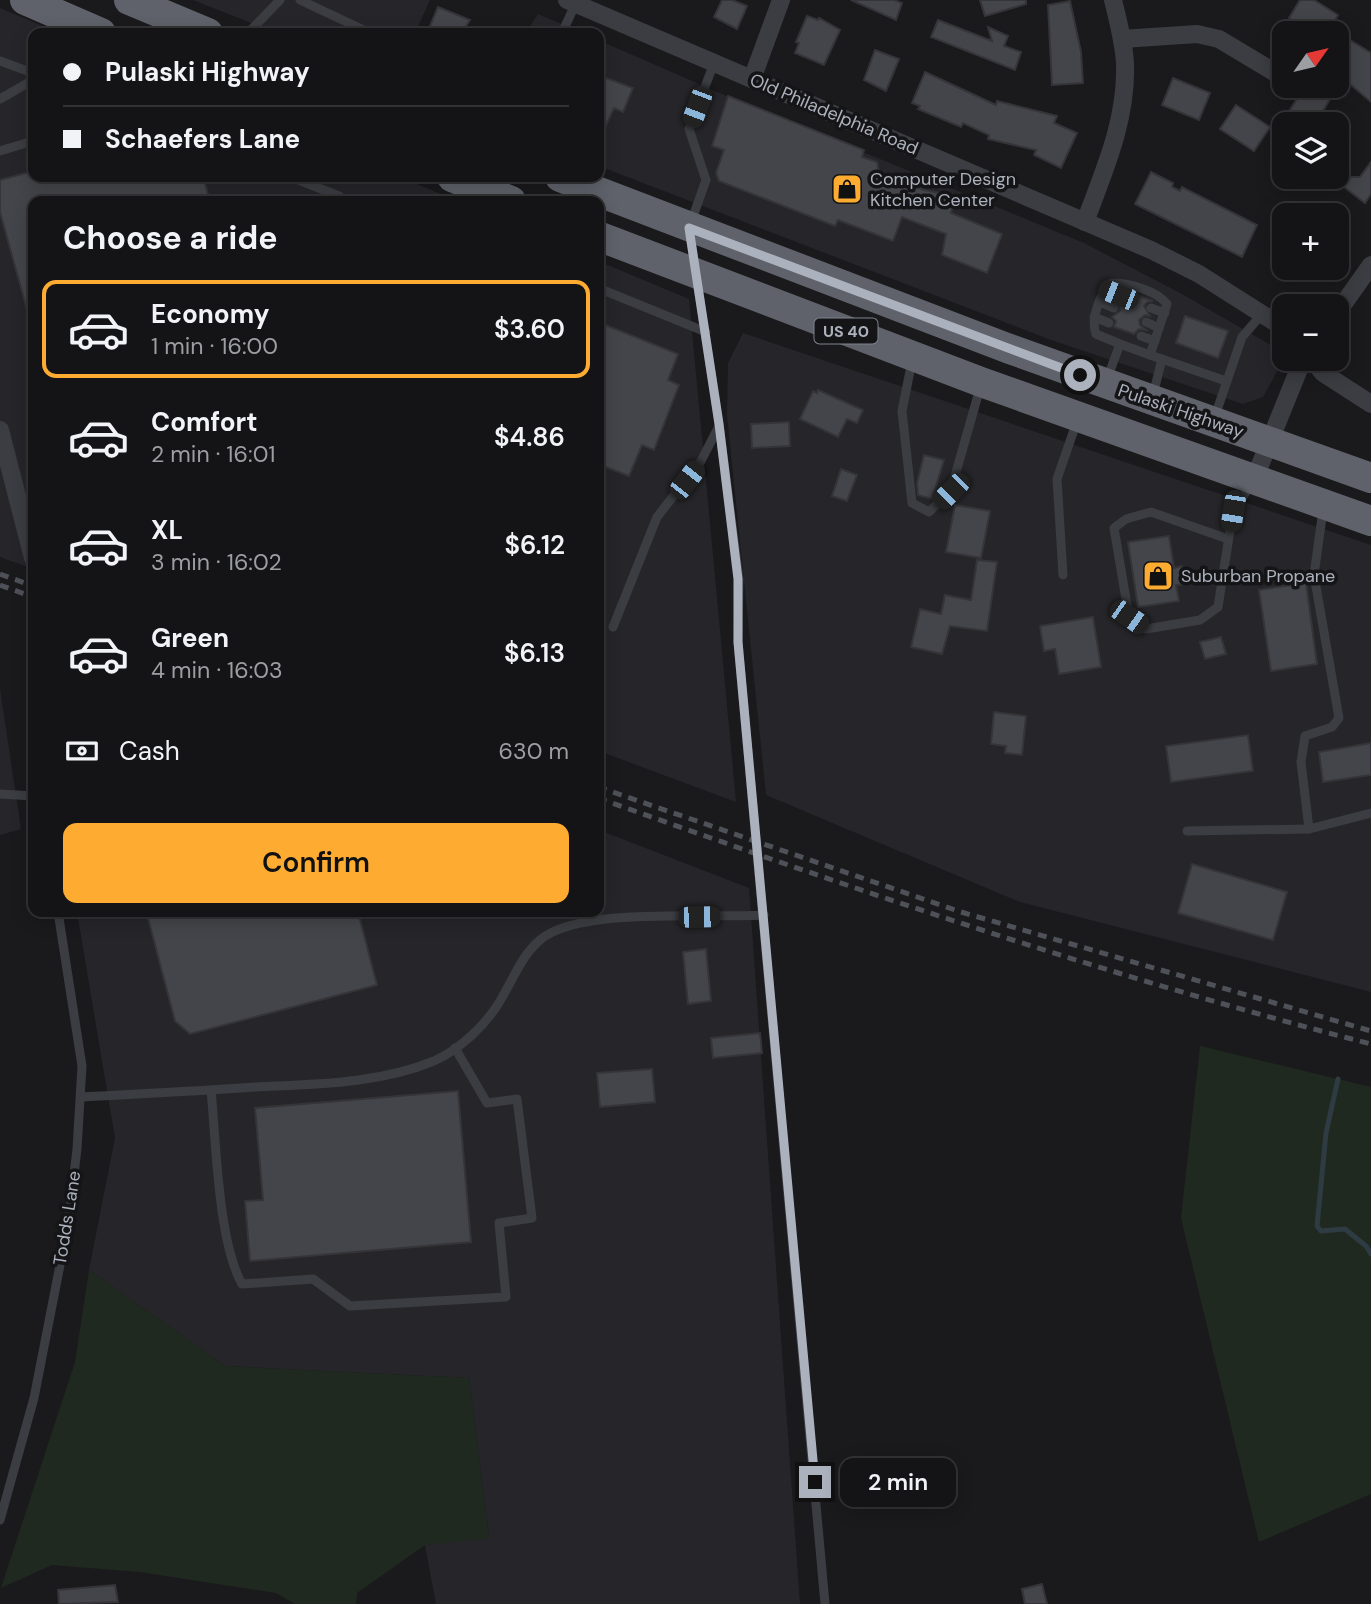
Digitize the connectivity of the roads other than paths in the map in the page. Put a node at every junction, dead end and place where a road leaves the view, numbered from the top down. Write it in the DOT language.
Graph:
graph roads {
  1 [pos="25,0"];
  2 [pos="280,0"];
  3 [pos="299,0"];
  4 [pos="781,0"];
  5 [pos="1112,0"];
  6 [pos="132,1"];
  7 [pos="571,2"];
  8 [pos="89,28"];
  9 [pos="196,28"];
  10 [pos="252,28"];
  11 [pos="359,28"];
  12 [pos="563,28"];
  13 [pos="1122,39"];
  14 [pos="0,61"];
  15 [pos="714,63"];
  16 [pos="28,71"];
  17 [pos="1272,71"];
  18 [pos="752,79"];
  19 [pos="28,83"];
  20 [pos="0,99"];
  21 [pos="28,143"];
  22 [pos="0,151"];
  23 [pos="303,182"];
  24 [pos="464,182"];
  25 [pos="573,182"];
  26 [pos="339,196"];
  27 [pos="499,196"];
  28 [pos="1085,222"];
  29 [pos="689,228"];
  30 [pos="604,238"];
  31 [pos="1371,265"];
  32 [pos="697,275"];
  33 [pos="1105,289"];
  34 [pos="604,290"];
  35 [pos="1118,295"];
  36 [pos="1349,296"];
  37 [pos="1100,302"];
  38 [pos="1114,308"];
  39 [pos="1152,308"];
  40 [pos="1165,313"];
  41 [pos="1262,313"];
  42 [pos="1094,317"];
  43 [pos="1272,320"];
  44 [pos="1146,322"];
  45 [pos="1109,323"];
  46 [pos="1159,328"];
  47 [pos="706,332"];
  48 [pos="1141,336"];
  49 [pos="1155,341"];
  50 [pos="1120,344"];
  51 [pos="1150,355"];
  52 [pos="914,356"];
  53 [pos="1162,359"];
  54 [pos="1298,371"];
  55 [pos="1321,371"];
  56 [pos="1226,381"];
  57 [pos="981,382"];
  58 [pos="1105,384"];
  59 [pos="1152,401"];
  60 [pos="1371,404"];
  61 [pos="1079,416"];
  62 [pos="1213,423"];
  63 [pos="719,424"];
  64 [pos="0,430"];
  65 [pos="1271,442"];
  66 [pos="1371,478"];
  67 [pos="1254,480"];
  68 [pos="1324,505"];
  69 [pos="1371,521"];
  70 [pos="28,539"];
  71 [pos="1228,539"];
  72 [pos="1063,575"];
  73 [pos="614,627"];
  74 [pos="0,794"];
  75 [pos="28,796"];
  76 [pos="1371,813"];
  77 [pos="1309,829"];
  78 [pos="1187,831"];
  79 [pos="764,915"];
  80 [pos="59,917"];
  81 [pos="455,1048"];
  82 [pos="212,1090"];
  83 [pos="81,1097"];
  84 [pos="0,1520"];
  85 [pos="825,1604"];
  1 -- 8 [label="highway"];
  2 -- 10 [label="lane"];
  3 -- 11 [label="lane"];
  4 -- 18 [label="street"];
  5 -- 13 [label="street"];
  6 -- 9 [label="highway"];
  7 -- 12 [label="lane"];
  7 -- 15 [label="street, Old Philadelphia Road"];
  13 -- 17 [label="street"];
  13 -- 28 [label="street"];
  14 -- 16 [label="lane"];
  15 -- 18 [label="street, Old Philadelphia Road"];
  15 -- 29 [label="lane"];
  18 -- 28 [label="street, Old Philadelphia Road"];
  19 -- 20 [label="lane"];
  21 -- 22 [label="lane"];
  23 -- 26 [label="lane"];
  24 -- 27 [label="highway"];
  25 -- 29 [label="highway, Pulaski Highway / US 40"];
  28 -- 41 [label="street, Old Philadelphia Road"];
  29 -- 32 [label="lane"];
  29 -- 58 [label="highway, Pulaski Highway / US 40"];
  30 -- 32 [label="highway, US 40"];
  31 -- 36 [label="street"];
  32 -- 47 [label="lane"];
  32 -- 52 [label="highway, US 40"];
  33 -- 35 [label="lane"];
  33 -- 37 [label="lane"];
  33 -- 40 [label="lane"];
  34 -- 47 [label="lane"];
  37 -- 38 [label="lane"];
  37 -- 42 [label="lane"];
  39 -- 40 [label="lane"];
  40 -- 46 [label="lane"];
  41 -- 43 [label="street, Old Philadelphia Road"];
  41 -- 56 [label="lane"];
  42 -- 45 [label="lane"];
  42 -- 50 [label="lane"];
  44 -- 46 [label="lane"];
  46 -- 49 [label="lane"];
  47 -- 63 [label="lane"];
  48 -- 49 [label="lane"];
  49 -- 51 [label="lane"];
  50 -- 51 [label="lane"];
  50 -- 58 [label="lane"];
  51 -- 53 [label="lane"];
  52 -- 57 [label="highway, US 40"];
  52 -- 57 [label="lane"];
  53 -- 56 [label="lane"];
  53 -- 59 [label="lane"];
  54 -- 65 [label="street"];
  55 -- 60 [label="street"];
  56 -- 62 [label="lane"];
  57 -- 61 [label="highway, US 40"];
  58 -- 59 [label="highway, Pulaski Highway / US 40"];
  59 -- 62 [label="highway, Pulaski Highway / US 40"];
  61 -- 67 [label="highway, US 40"];
  61 -- 72 [label="lane"];
  62 -- 65 [label="highway, Pulaski Highway / US 40"];
  63 -- 73 [label="lane"];
  63 -- 79 [label="lane"];
  64 -- 70 [label="street"];
  65 -- 66 [label="highway, Pulaski Highway / US 40"];
  65 -- 67 [label="street"];
  67 -- 68 [label="highway, US 40"];
  67 -- 71 [label="lane"];
  68 -- 69 [label="highway, US 40"];
  68 -- 77 [label="lane"];
  71 -- 71 [label="lane"];
  74 -- 75 [label="lane"];
  76 -- 77 [label="lane"];
  77 -- 78 [label="lane"];
  79 -- 81 [label="lane"];
  79 -- 85 [label="lane"];
  80 -- 83 [label="lane, Todds Lane"];
  81 -- 82 [label="lane"];
  81 -- 82 [label="lane"];
  82 -- 83 [label="lane"];
  83 -- 84 [label="lane, Todds Lane"];
}
